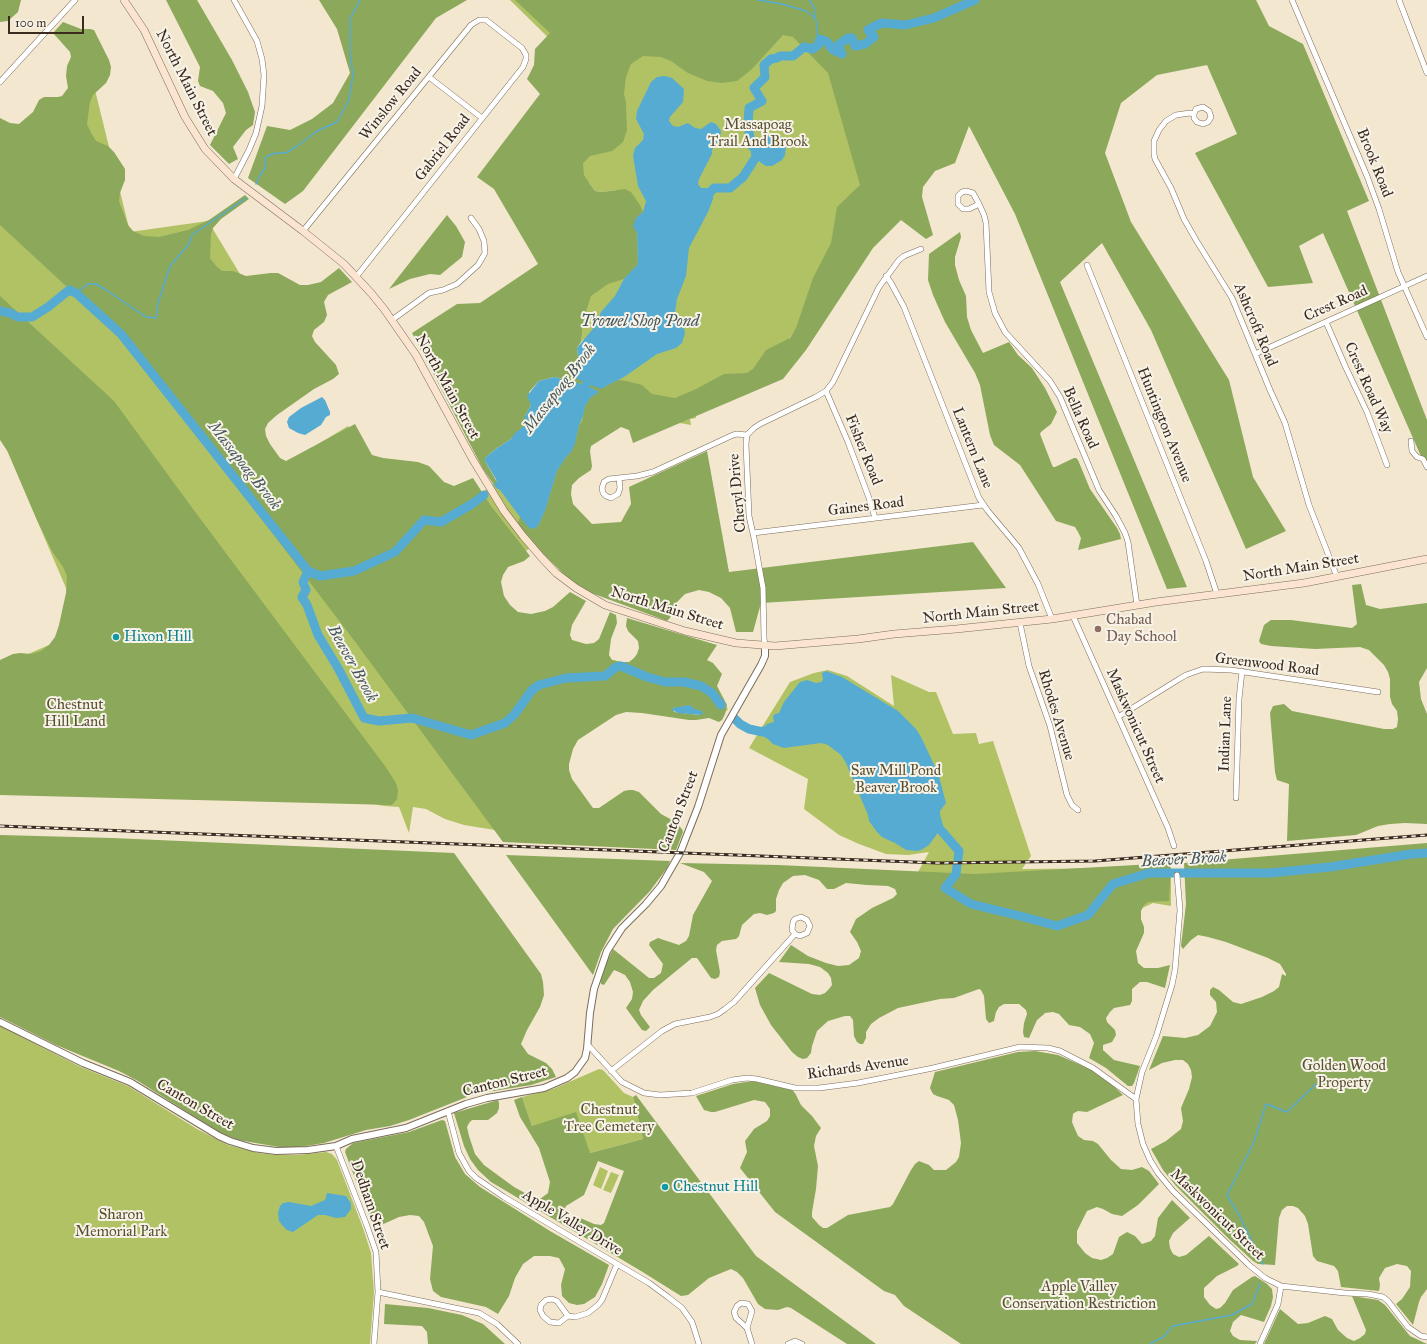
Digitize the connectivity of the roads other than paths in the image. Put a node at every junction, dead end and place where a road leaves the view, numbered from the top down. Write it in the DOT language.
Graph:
graph roads {
  1 [pos="75,0"];
  2 [pos="124,0"];
  3 [pos="234,0"];
  4 [pos="1292,0"];
  5 [pos="1399,0"];
  6 [pos="506,35"];
  7 [pos="1427,73"];
  8 [pos="429,77"];
  9 [pos="0,82"];
  10 [pos="1194,114"];
  11 [pos="482,118"];
  12 [pos="234,179"];
  13 [pos="979,204"];
  14 [pos="471,218"];
  15 [pos="304,231"];
  16 [pos="921,249"];
  17 [pos="1087,265"];
  18 [pos="886,276"];
  19 [pos="1427,276"];
  20 [pos="356,277"];
  21 [pos="1405,286"];
  22 [pos="392,320"];
  23 [pos="1326,322"];
  24 [pos="1427,337"];
  25 [pos="1255,354"];
  26 [pos="826,392"];
  27 [pos="747,436"];
  28 [pos="1411,442"];
  29 [pos="1387,465"];
  30 [pos="1427,467"];
  31 [pos="619,478"];
  32 [pos="983,505"];
  33 [pos="875,518"];
  34 [pos="753,532"];
  35 [pos="1427,559"];
  36 [pos="1337,577"];
  37 [pos="1216,594"];
  38 [pos="1137,605"];
  39 [pos="1073,616"];
  40 [pos="1052,619"];
  41 [pos="1020,623"];
  42 [pos="765,646"];
  43 [pos="1242,672"];
  44 [pos="1378,692"];
  45 [pos="1118,717"];
  46 [pos="1236,798"];
  47 [pos="1078,810"];
  48 [pos="1174,846"];
  49 [pos="1177,875"];
  50 [pos="795,934"];
  51 [pos="0,1022"];
  52 [pos="588,1045"];
  53 [pos="611,1071"];
  54 [pos="1136,1099"];
  55 [pos="448,1111"];
  56 [pos="336,1146"];
  57 [pos="617,1264"];
  58 [pos="1281,1286"];
  59 [pos="378,1292"];
  60 [pos="568,1316"];
  61 [pos="747,1328"];
  62 [pos="1427,1338"];
  63 [pos="374,1344"];
  64 [pos="518,1344"];
  65 [pos="700,1344"];
  66 [pos="752,1344"];
  67 [pos="788,1344"];
  68 [pos="802,1344"];
  69 [pos="1260,1344"];
  1 -- 9 [label="street"];
  2 -- 12 [label="main road, North Main Street"];
  3 -- 12 [label="street"];
  4 -- 21 [label="street, Brook Road"];
  5 -- 7 [label="street"];
  6 -- 8 [label="street, Winslow Road"];
  6 -- 11 [label="street, Gabriel Road"];
  8 -- 11 [label="street"];
  8 -- 15 [label="street, Winslow Road"];
  10 -- 25 [label="street, Ashcroft Road"];
  11 -- 20 [label="street, Gabriel Road"];
  12 -- 15 [label="main road, North Main Street"];
  13 -- 38 [label="street, Bella Road"];
  14 -- 22 [label="street"];
  15 -- 20 [label="main road, North Main Street"];
  16 -- 18 [label="street"];
  17 -- 37 [label="street, Huntington Avenue"];
  18 -- 26 [label="street"];
  18 -- 32 [label="street, Lantern Lane"];
  19 -- 21 [label="street, Crest Road"];
  20 -- 22 [label="main road, North Main Street"];
  21 -- 23 [label="street, Crest Road"];
  21 -- 24 [label="street, Brook Road"];
  22 -- 42 [label="main road, North Main Street"];
  23 -- 25 [label="street, Crest Road"];
  23 -- 29 [label="street, Crest Road Way"];
  25 -- 36 [label="street, Ashcroft Road"];
  26 -- 27 [label="street, Cheryl Drive"];
  26 -- 33 [label="street, Fisher Road"];
  27 -- 31 [label="street"];
  27 -- 34 [label="street, Cheryl Drive"];
  28 -- 30 [label="street"];
  32 -- 33 [label="street, Gaines Road"];
  32 -- 40 [label="street, Lantern Lane"];
  33 -- 34 [label="street, Gaines Road"];
  34 -- 42 [label="street, Cheryl Drive"];
  35 -- 36 [label="main road, North Main Street"];
  36 -- 37 [label="main road, North Main Street"];
  37 -- 38 [label="main road, North Main Street"];
  38 -- 39 [label="main road, North Main Street"];
  39 -- 40 [label="main road, North Main Street"];
  39 -- 45 [label="street, Maskwonicut Street"];
  40 -- 41 [label="main road, North Main Street"];
  41 -- 42 [label="main road, North Main Street"];
  41 -- 47 [label="street, Rhodes Avenue"];
  42 -- 52 [label="street, Canton Street"];
  43 -- 44 [label="street, Greenwood Road"];
  43 -- 45 [label="street, Greenwood Road"];
  43 -- 46 [label="street, Indian Lane"];
  45 -- 48 [label="street, Maskwonicut Street"];
  49 -- 54 [label="street, Maskwonicut Street"];
  50 -- 53 [label="street"];
  51 -- 56 [label="street, Canton Street"];
  52 -- 53 [label="street, Richards Avenue"];
  52 -- 55 [label="street, Canton Street"];
  53 -- 54 [label="street, Richards Avenue"];
  54 -- 58 [label="street, Maskwonicut Street"];
  55 -- 56 [label="street, Canton Street"];
  55 -- 57 [label="street, Apple Valley Drive"];
  56 -- 59 [label="street, Dedham Street"];
  57 -- 60 [label="street"];
  57 -- 65 [label="street, Apple Valley Drive"];
  58 -- 62 [label="street, Maskwonicut Street"];
  58 -- 69 [label="street"];
  59 -- 63 [label="street, Dedham Street"];
  59 -- 64 [label="street"];
  60 -- 60 [label="street"];
  61 -- 61 [label="street"];
  61 -- 66 [label="street"];
  67 -- 68 [label="street"];
}
